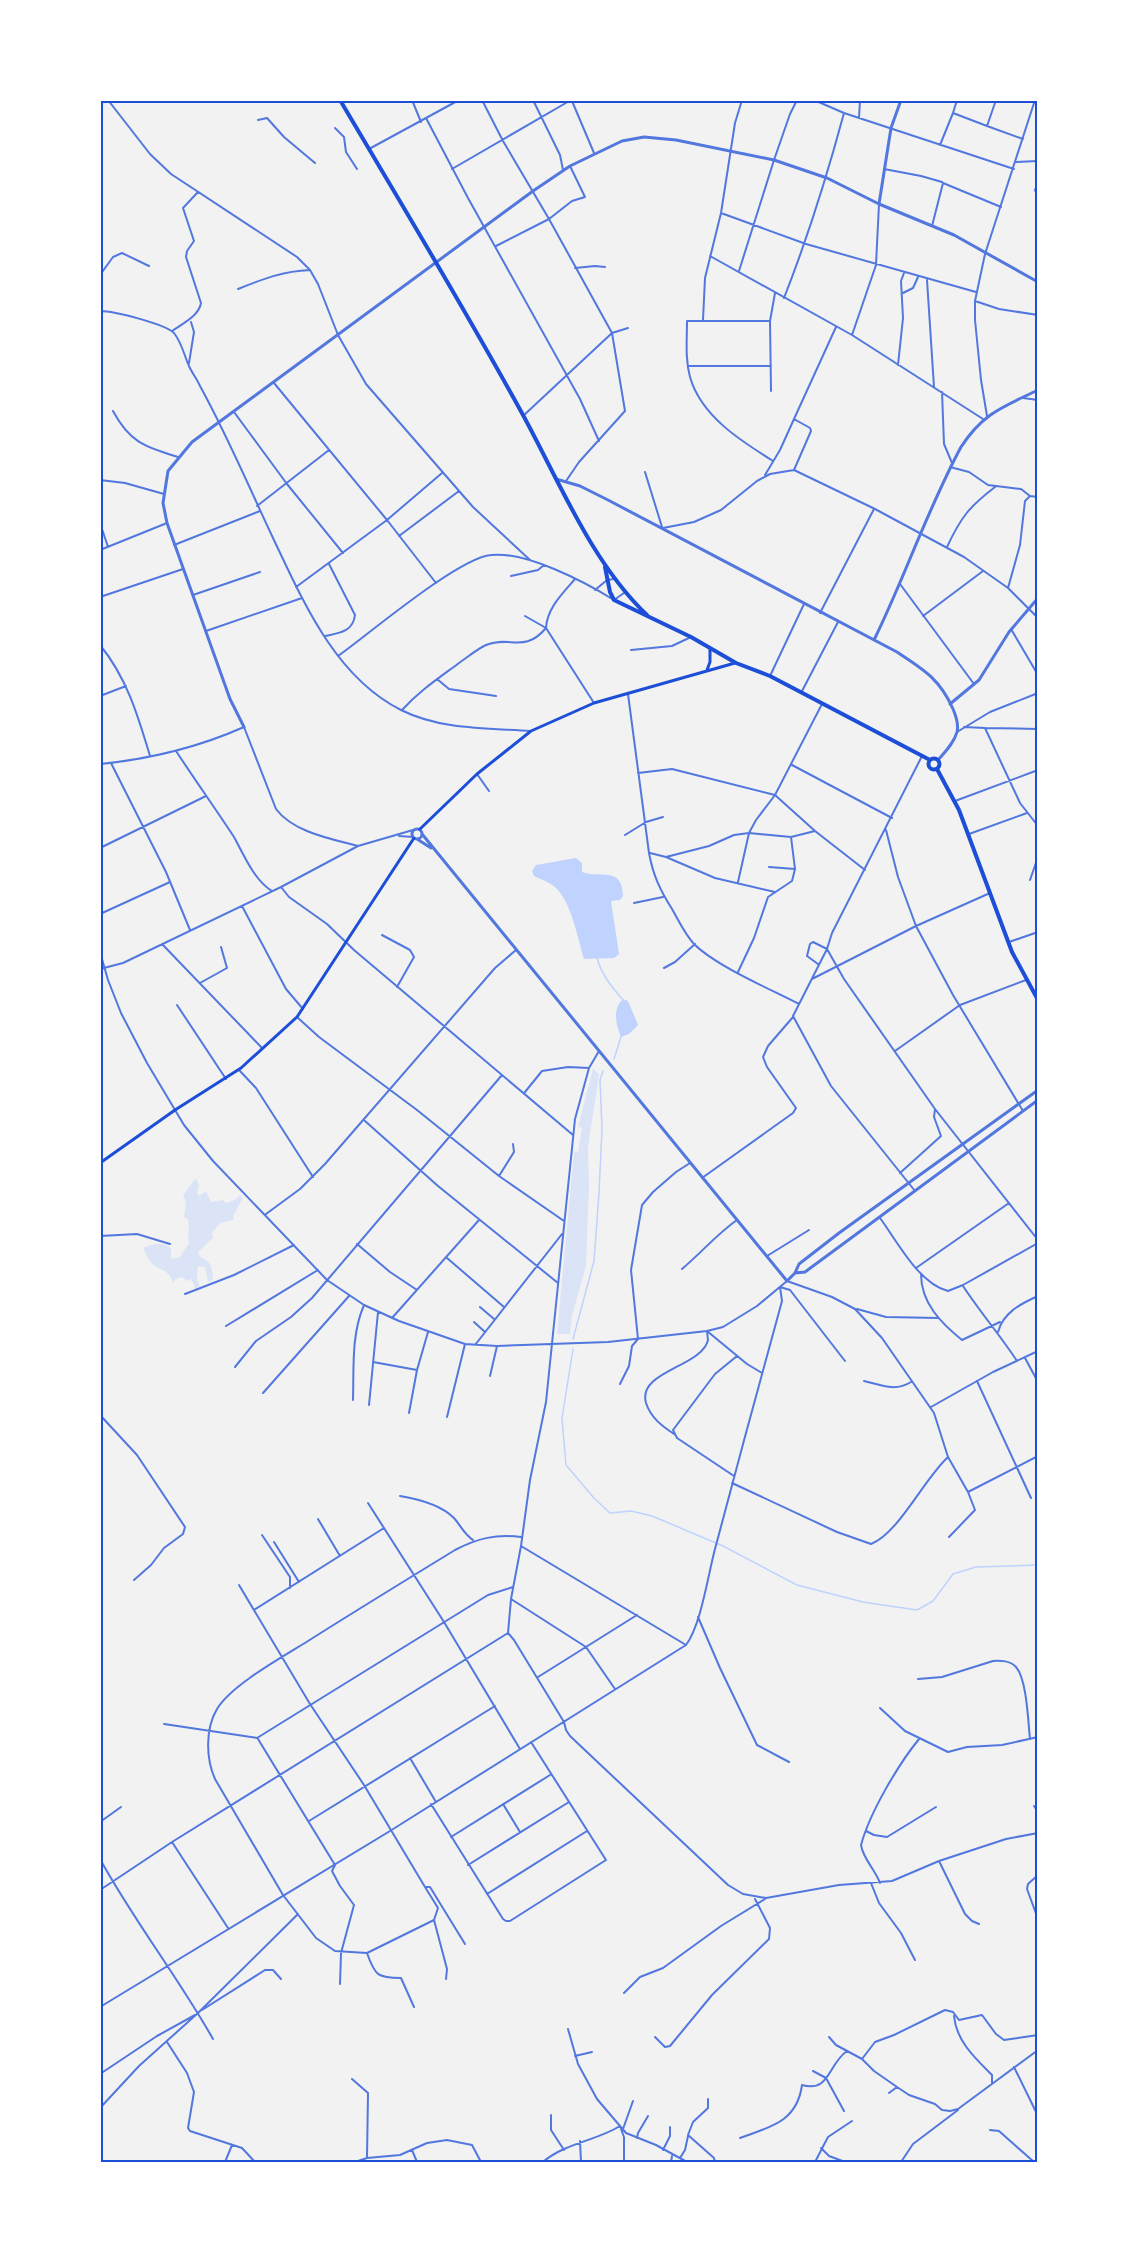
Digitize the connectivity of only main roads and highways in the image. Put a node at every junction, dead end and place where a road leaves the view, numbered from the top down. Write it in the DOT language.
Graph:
graph roads {
  1 [pos="340,100"];
  2 [pos="604,563"];
  3 [pos="647,615"];
  4 [pos="708,648"];
  5 [pos="736,663"];
  6 [pos="707,670"];
  7 [pos="930,760"];
  8 [pos="937,769"];
  9 [pos="420,829"];
  10 [pos="415,838"];
  11 [pos="1038,1000"];
  12 [pos="100,1163"];
  1 -- 2 [label="highway"];
  2 -- 3 [label="highway"];
  2 -- 3 [label="highway"];
  3 -- 4 [label="highway"];
  4 -- 5 [label="highway"];
  4 -- 6 [label="main road"];
  5 -- 6 [label="main road"];
  5 -- 7 [label="highway"];
  6 -- 9 [label="main road"];
  7 -- 8 [label="highway"];
  7 -- 8 [label="highway"];
  8 -- 11 [label="highway"];
  10 -- 12 [label="main road"];
}
